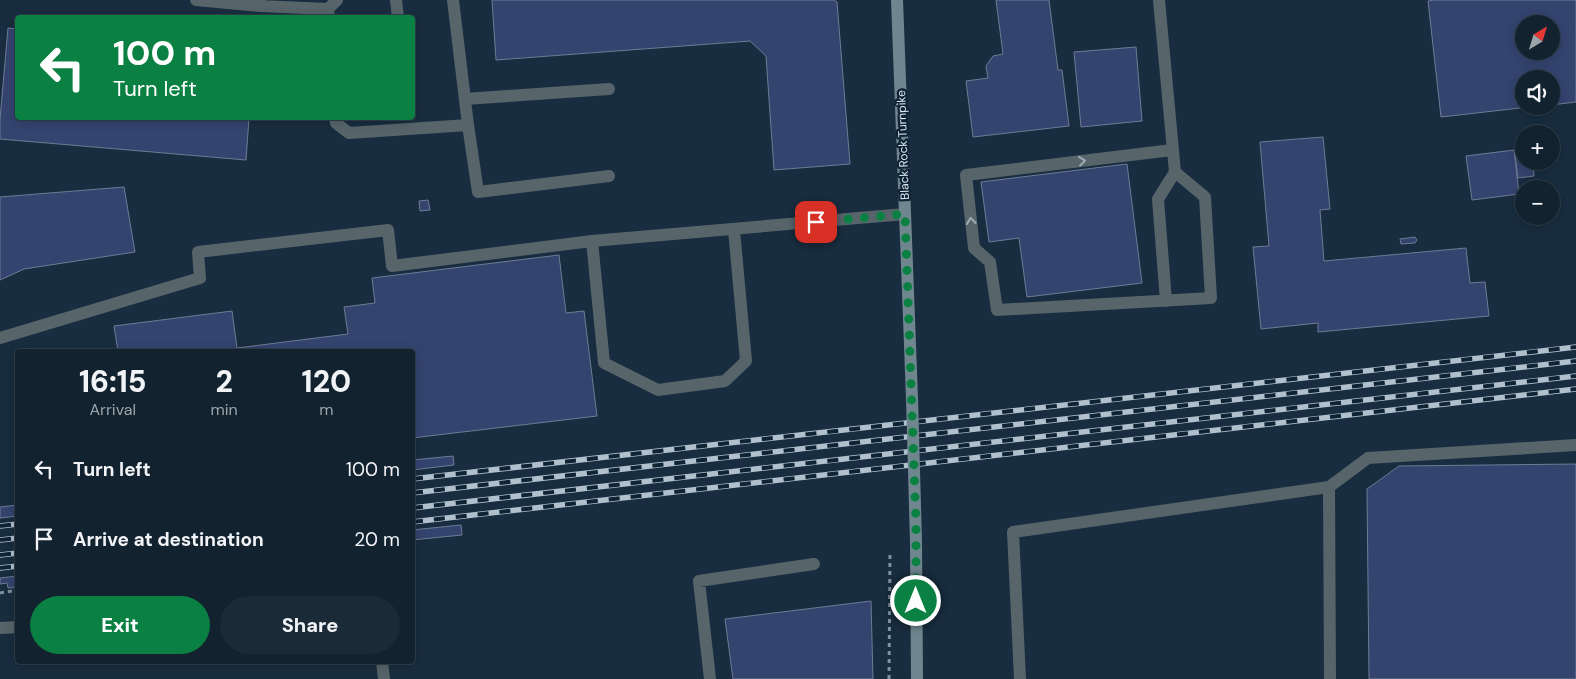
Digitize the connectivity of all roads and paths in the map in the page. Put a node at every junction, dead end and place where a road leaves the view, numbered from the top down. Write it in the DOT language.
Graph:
graph roads {
  1 [pos="196,0"];
  2 [pos="396,0"];
  3 [pos="453,0"];
  4 [pos="897,0"];
  5 [pos="1158,0"];
  6 [pos="260,3"];
  7 [pos="331,9"];
  8 [pos="398,15"];
  9 [pos="609,90"];
  10 [pos="465,99"];
  11 [pos="335,120"];
  12 [pos="409,123"];
  13 [pos="468,125"];
  14 [pos="1172,150"];
  15 [pos="1175,172"];
  16 [pos="609,176"];
  17 [pos="905,214"];
  18 [pos="734,230"];
  19 [pos="592,241"];
  20 [pos="1166,301"];
  21 [pos="0,338"];
  22 [pos="1576,445"];
  23 [pos="1329,487"];
  24 [pos="890,552"];
  25 [pos="814,564"];
  26 [pos="15,590"];
  27 [pos="0,593"];
  28 [pos="15,627"];
  29 [pos="0,628"];
  30 [pos="382,664"];
  31 [pos="384,679"];
  32 [pos="710,679"];
  33 [pos="889,679"];
  34 [pos="916,679"];
  35 [pos="1020,679"];
  36 [pos="1330,679"];
  1 -- 6 [label="lane"];
  2 -- 8 [label="lane"];
  3 -- 10 [label="lane"];
  4 -- 17 [label="main road, Black Rock Turnpike"];
  5 -- 14 [label="lane"];
  6 -- 7 [label="lane"];
  9 -- 10 [label="lane"];
  10 -- 13 [label="lane"];
  11 -- 12 [label="lane"];
  12 -- 13 [label="lane"];
  13 -- 16 [label="lane"];
  14 -- 15 [label="lane"];
  20 -- 14 [label="lane, one-way"];
  15 -- 20 [label="lane"];
  15 -- 20 [label="lane"];
  17 -- 18 [label="lane"];
  17 -- 34 [label="main road, Black Rock Turnpike, bridge"];
  18 -- 19 [label="lane"];
  18 -- 19 [label="lane"];
  19 -- 21 [label="lane"];
  22 -- 23 [label="lane"];
  23 -- 35 [label="lane"];
  23 -- 36 [label="lane"];
  24 -- 33 [label="path"];
  25 -- 32 [label="lane"];
  26 -- 27 [label="path"];
  28 -- 29 [label="lane"];
  30 -- 31 [label="lane"];
}
